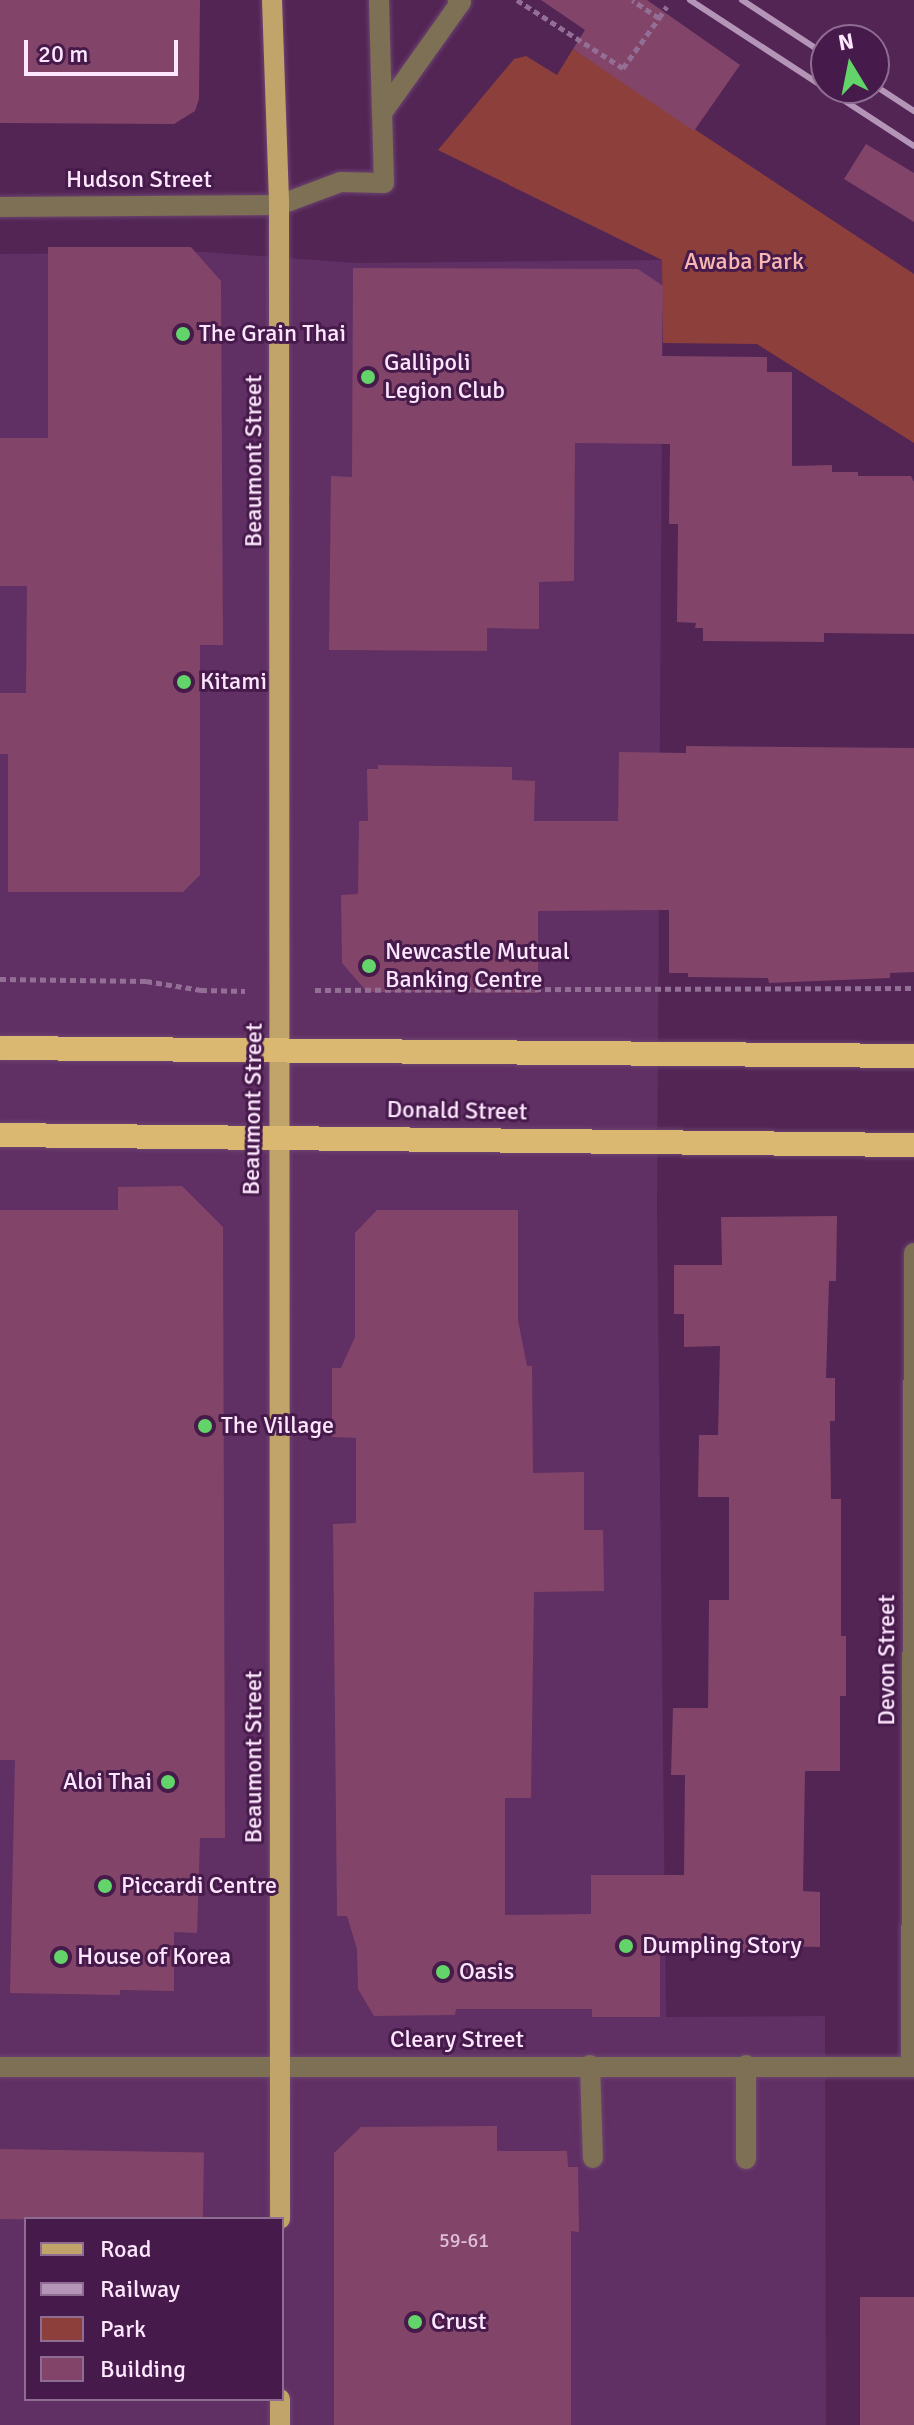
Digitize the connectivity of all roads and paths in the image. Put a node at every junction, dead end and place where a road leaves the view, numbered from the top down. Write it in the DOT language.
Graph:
graph roads {
  1 [pos="272,0"];
  2 [pos="379,0"];
  3 [pos="458,0"];
  4 [pos="517,0"];
  5 [pos="632,0"];
  6 [pos="667,6"];
  7 [pos="659,18"];
  8 [pos="382,113"];
  9 [pos="279,205"];
  10 [pos="0,207"];
  11 [pos="0,979"];
  12 [pos="914,988"];
  13 [pos="214,990"];
  14 [pos="339,990"];
  15 [pos="0,1048"];
  16 [pos="280,1053"];
  17 [pos="914,1056"];
  18 [pos="0,1135"];
  19 [pos="279,1137"];
  20 [pos="914,1145"];
  21 [pos="914,1253"];
  22 [pos="590,2065"];
  23 [pos="746,2065"];
  24 [pos="0,2067"];
  25 [pos="280,2067"];
  26 [pos="913,2067"];
  27 [pos="593,2158"];
  28 [pos="746,2159"];
  29 [pos="280,2217"];
  30 [pos="280,2401"];
  31 [pos="280,2425"];
  1 -- 9 [label="main road, Beaumont Street"];
  2 -- 8 [label="street"];
  3 -- 8 [label="street"];
  4 -- 7 [label="path"];
  5 -- 7 [label="path"];
  6 -- 7 [label="path"];
  8 -- 9 [label="street, Hudson Street"];
  9 -- 10 [label="street, Hudson Street"];
  9 -- 16 [label="main road, Beaumont Street"];
  11 -- 13 [label="path"];
  12 -- 14 [label="path"];
  15 -- 16 [label="highway"];
  16 -- 17 [label="highway"];
  16 -- 19 [label="main road, Beaumont Street"];
  18 -- 19 [label="highway, Donald Street"];
  19 -- 20 [label="highway, Donald Street"];
  19 -- 25 [label="main road, Beaumont Street"];
  21 -- 26 [label="street, Devon Street"];
  22 -- 23 [label="street, Cleary Street"];
  22 -- 25 [label="street, Cleary Street"];
  22 -- 27 [label="street"];
  23 -- 26 [label="street, Cleary Street"];
  23 -- 28 [label="street"];
  24 -- 25 [label="street, Cleary Street"];
  25 -- 29 [label="main road, Beaumont Street"];
  30 -- 31 [label="main road"];
}
